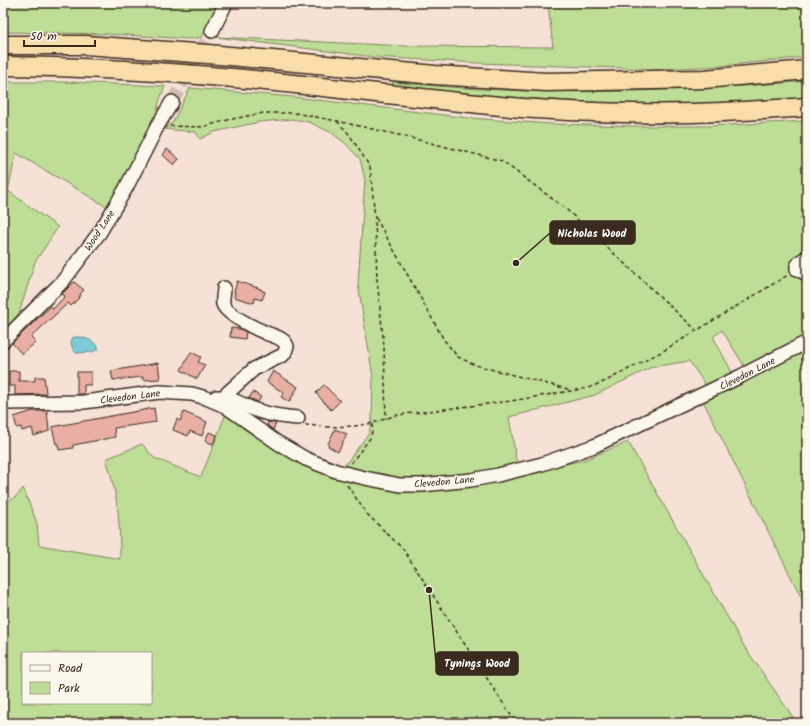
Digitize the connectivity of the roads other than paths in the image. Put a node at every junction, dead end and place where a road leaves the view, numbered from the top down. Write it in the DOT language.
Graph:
graph roads {
  1 [pos="226,3"];
  2 [pos="212,30"];
  3 [pos="3,45"];
  4 [pos="3,66"];
  5 [pos="807,70"];
  6 [pos="172,102"];
  7 [pos="807,107"];
  8 [pos="807,257"];
  9 [pos="802,272"];
  10 [pos="224,288"];
  11 [pos="3,341"];
  12 [pos="807,342"];
  13 [pos="222,397"];
  14 [pos="206,398"];
  15 [pos="3,403"];
  16 [pos="298,418"];
  1 -- 2 [label="street"];
  3 -- 5 [label="highway"];
  4 -- 7 [label="highway"];
  6 -- 11 [label="street, Wood Lane"];
  8 -- 9 [label="street"];
  10 -- 13 [label="street"];
  12 -- 14 [label="street, Clevedon Lane"];
  13 -- 14 [label="street"];
  13 -- 16 [label="street"];
  14 -- 15 [label="street, Clevedon Lane"];
}
